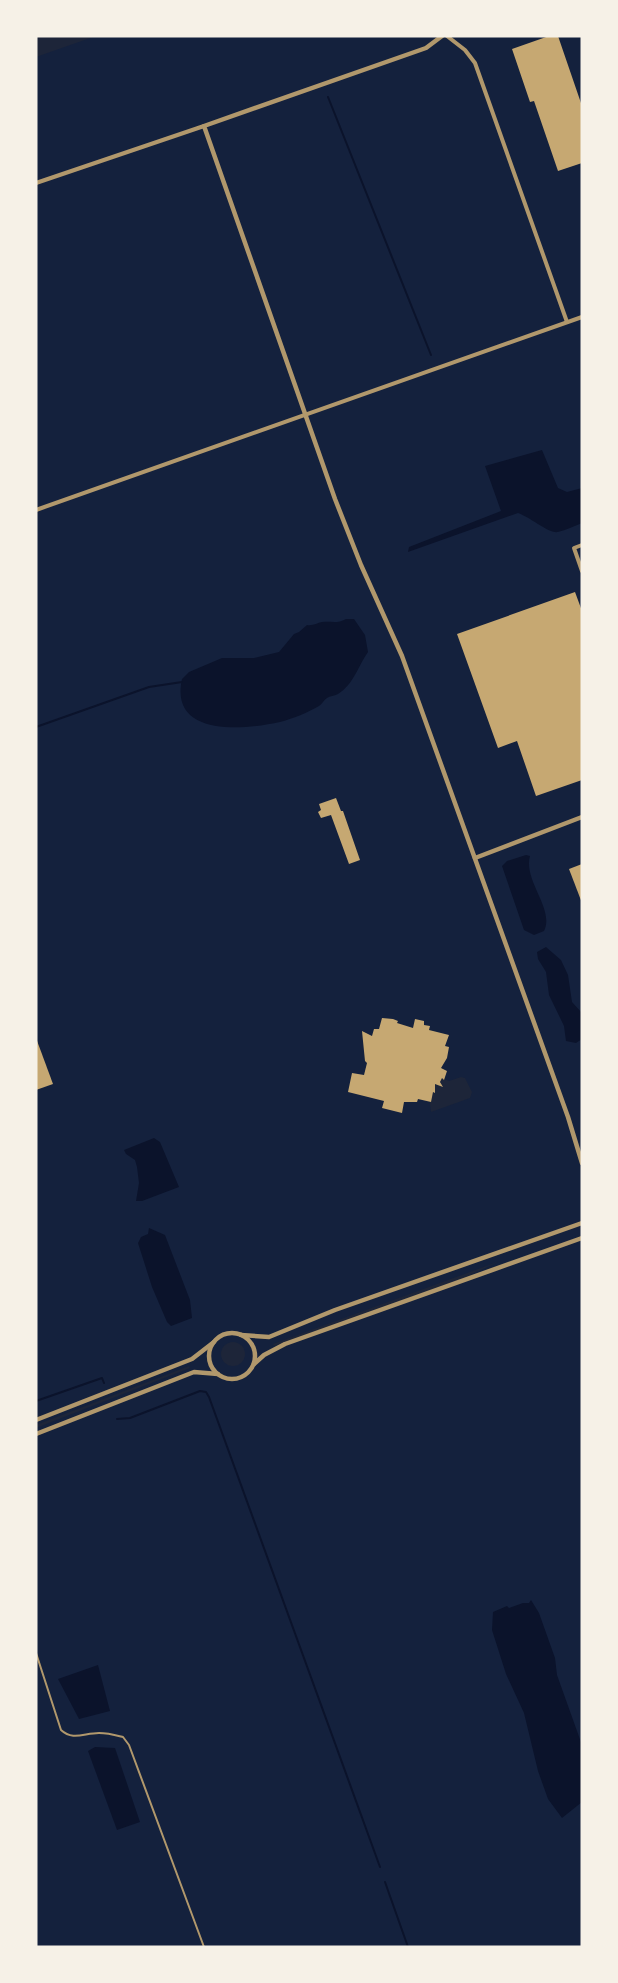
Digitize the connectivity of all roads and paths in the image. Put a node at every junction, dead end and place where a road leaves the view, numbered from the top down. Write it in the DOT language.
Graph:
graph roads {
  1 [pos="442,36"];
  2 [pos="447,36"];
  3 [pos="204,126"];
  4 [pos="36,183"];
  5 [pos="582,317"];
  6 [pos="567,322"];
  7 [pos="304,416"];
  8 [pos="36,510"];
  9 [pos="582,546"];
  10 [pos="582,571"];
  11 [pos="582,817"];
  12 [pos="475,858"];
  13 [pos="582,1163"];
  14 [pos="582,1223"];
  15 [pos="582,1238"];
  16 [pos="241,1335"];
  17 [pos="214,1342"];
  18 [pos="254,1364"];
  19 [pos="218,1374"];
  20 [pos="36,1420"];
  21 [pos="36,1434"];
  22 [pos="36,1653"];
  23 [pos="204,1947"];
  1 -- 3 [label="street"];
  2 -- 6 [label="street"];
  3 -- 4 [label="street"];
  3 -- 7 [label="street"];
  5 -- 6 [label="street"];
  6 -- 7 [label="street"];
  7 -- 8 [label="street"];
  7 -- 12 [label="street"];
  9 -- 10 [label="street"];
  11 -- 12 [label="street"];
  12 -- 13 [label="street"];
  14 -- 16 [label="street"];
  15 -- 18 [label="street"];
  16 -- 17 [label="street"];
  16 -- 18 [label="street"];
  17 -- 19 [label="street"];
  17 -- 20 [label="street"];
  18 -- 19 [label="street"];
  19 -- 21 [label="street"];
  22 -- 23 [label="lane"];
}
